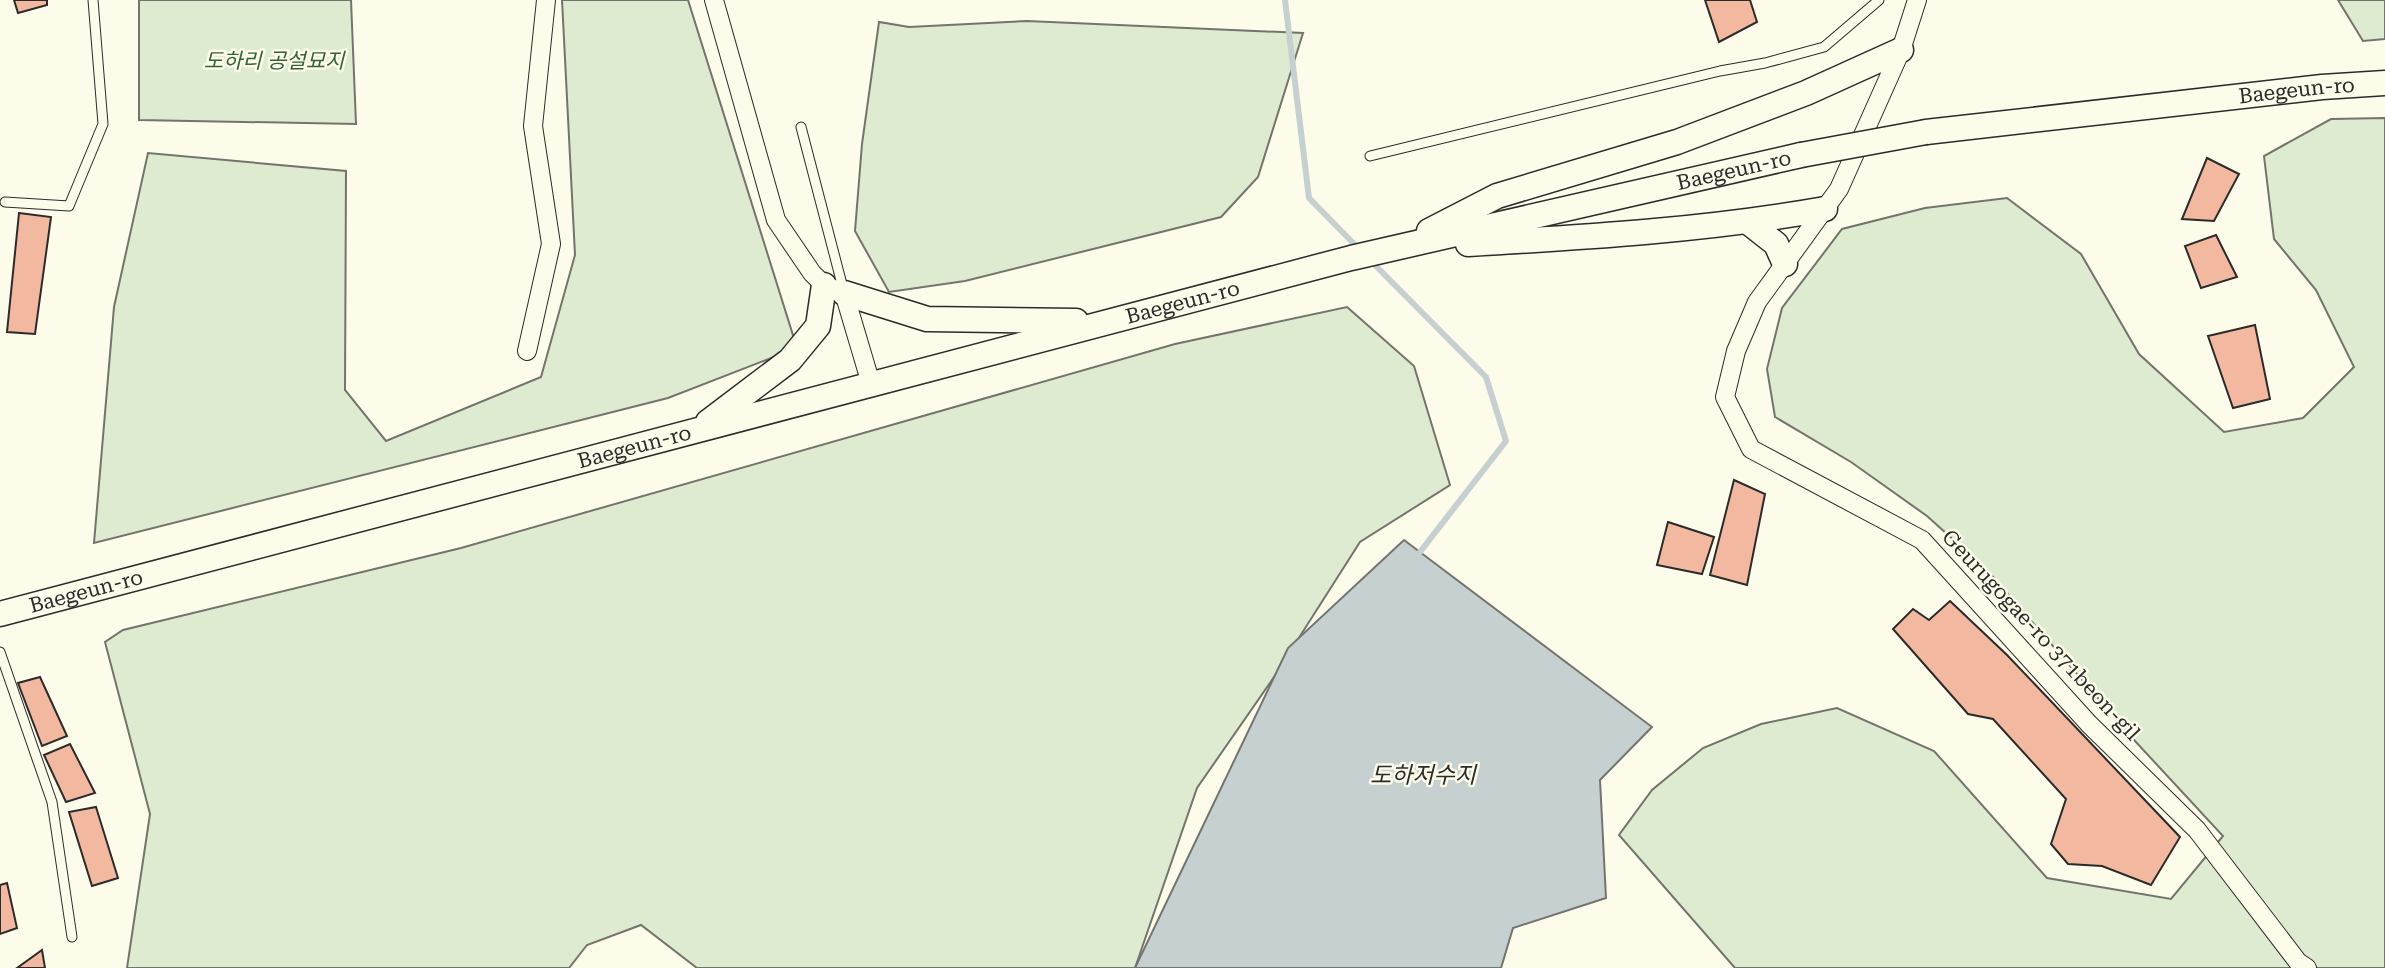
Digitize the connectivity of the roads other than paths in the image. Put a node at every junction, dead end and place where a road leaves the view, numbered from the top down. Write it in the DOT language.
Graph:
graph roads {
  1 [pos="93,0"];
  2 [pos="546,0"];
  3 [pos="714,0"];
  4 [pos="1879,0"];
  5 [pos="1917,0"];
  6 [pos="1901,50"];
  7 [pos="2385,83"];
  8 [pos="801,127"];
  9 [pos="1370,156"];
  10 [pos="5,202"];
  11 [pos="1825,209"];
  12 [pos="1748,222"];
  13 [pos="1390,250"];
  14 [pos="1785,264"];
  15 [pos="834,289"];
  16 [pos="1108,322"];
  17 [pos="527,351"];
  18 [pos="871,384"];
  19 [pos="696,430"];
  20 [pos="0,614"];
  21 [pos="0,652"];
  22 [pos="72,937"];
  23 [pos="2307,968"];
  1 -- 10 [label="lane"];
  2 -- 17 [label="street"];
  3 -- 15 [label="street"];
  4 -- 9 [label="lane"];
  5 -- 6 [label="street, Geurugogae-ro 371beon-gil"];
  6 -- 11 [label="street, Geurugogae-ro 371beon-gil"];
  6 -- 13 [label="main road"];
  7 -- 13 [label="main road, Baegeun-ro, bridge"];
  8 -- 15 [label="lane"];
  11 -- 12 [label="main road"];
  11 -- 14 [label="street, Geurugogae-ro 371beon-gil"];
  12 -- 13 [label="main road"];
  12 -- 14 [label="main road"];
  13 -- 16 [label="main road, Baegeun-ro"];
  14 -- 23 [label="street, Geurugogae-ro 371beon-gil"];
  15 -- 16 [label="main road"];
  15 -- 18 [label="street"];
  15 -- 19 [label="main road"];
  16 -- 18 [label="main road, Baegeun-ro"];
  18 -- 19 [label="main road, Baegeun-ro"];
  19 -- 20 [label="main road, Baegeun-ro"];
  21 -- 22 [label="lane"];
}
